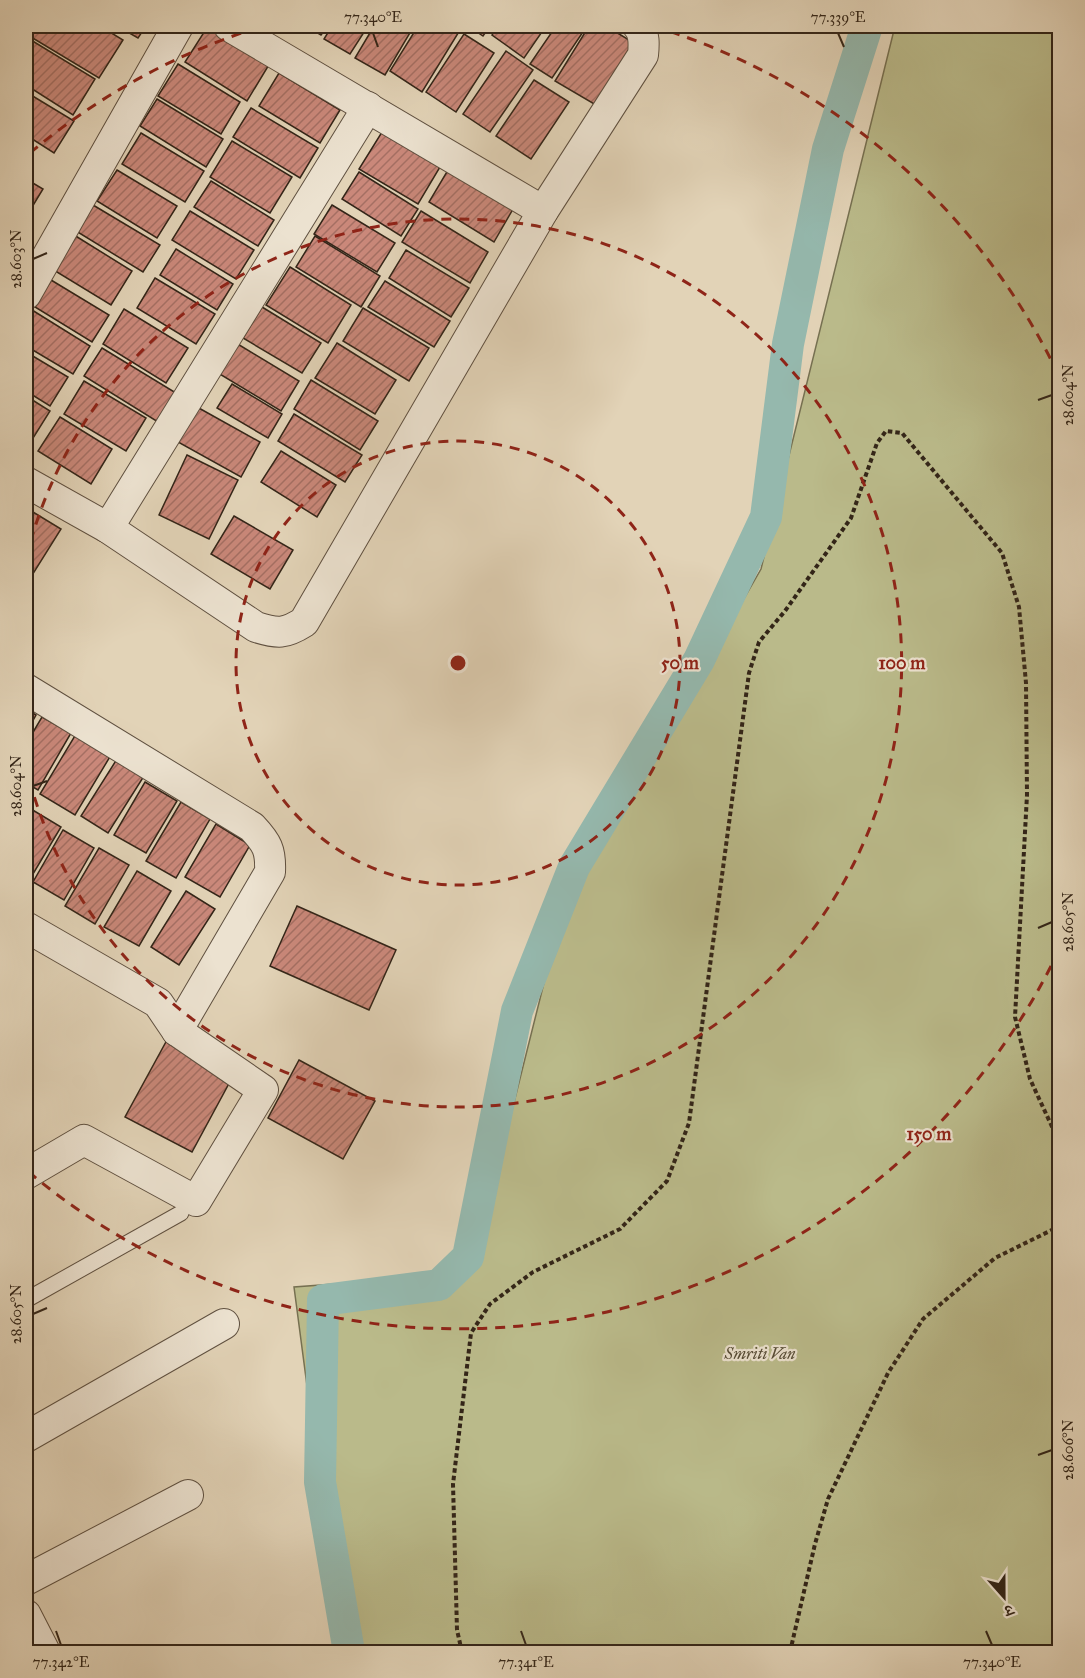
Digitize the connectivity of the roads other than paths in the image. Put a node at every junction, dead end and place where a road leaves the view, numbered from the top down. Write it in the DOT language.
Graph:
graph roads {
  1 [pos="178,26"];
  2 [pos="229,26"];
  3 [pos="638,26"];
  4 [pos="368,107"];
  5 [pos="543,211"];
  6 [pos="26,294"];
  7 [pos="26,482"];
  8 [pos="108,528"];
  9 [pos="26,689"];
  10 [pos="28,935"];
  11 [pos="177,1031"];
  12 [pos="26,1174"];
  13 [pos="181,1213"];
  14 [pos="26,1300"];
  15 [pos="224,1324"];
  16 [pos="26,1437"];
  17 [pos="188,1495"];
  18 [pos="26,1580"];
  19 [pos="26,1615"];
  20 [pos="45,1653"];
  1 -- 6 [label="street"];
  2 -- 4 [label="street"];
  3 -- 5 [label="street"];
  4 -- 5 [label="street"];
  4 -- 8 [label="street"];
  5 -- 8 [label="street"];
  7 -- 8 [label="street"];
  9 -- 11 [label="street"];
  10 -- 11 [label="street"];
  11 -- 12 [label="street"];
  13 -- 14 [label="lane"];
  15 -- 16 [label="street"];
  17 -- 18 [label="street"];
  19 -- 20 [label="street"];
}
